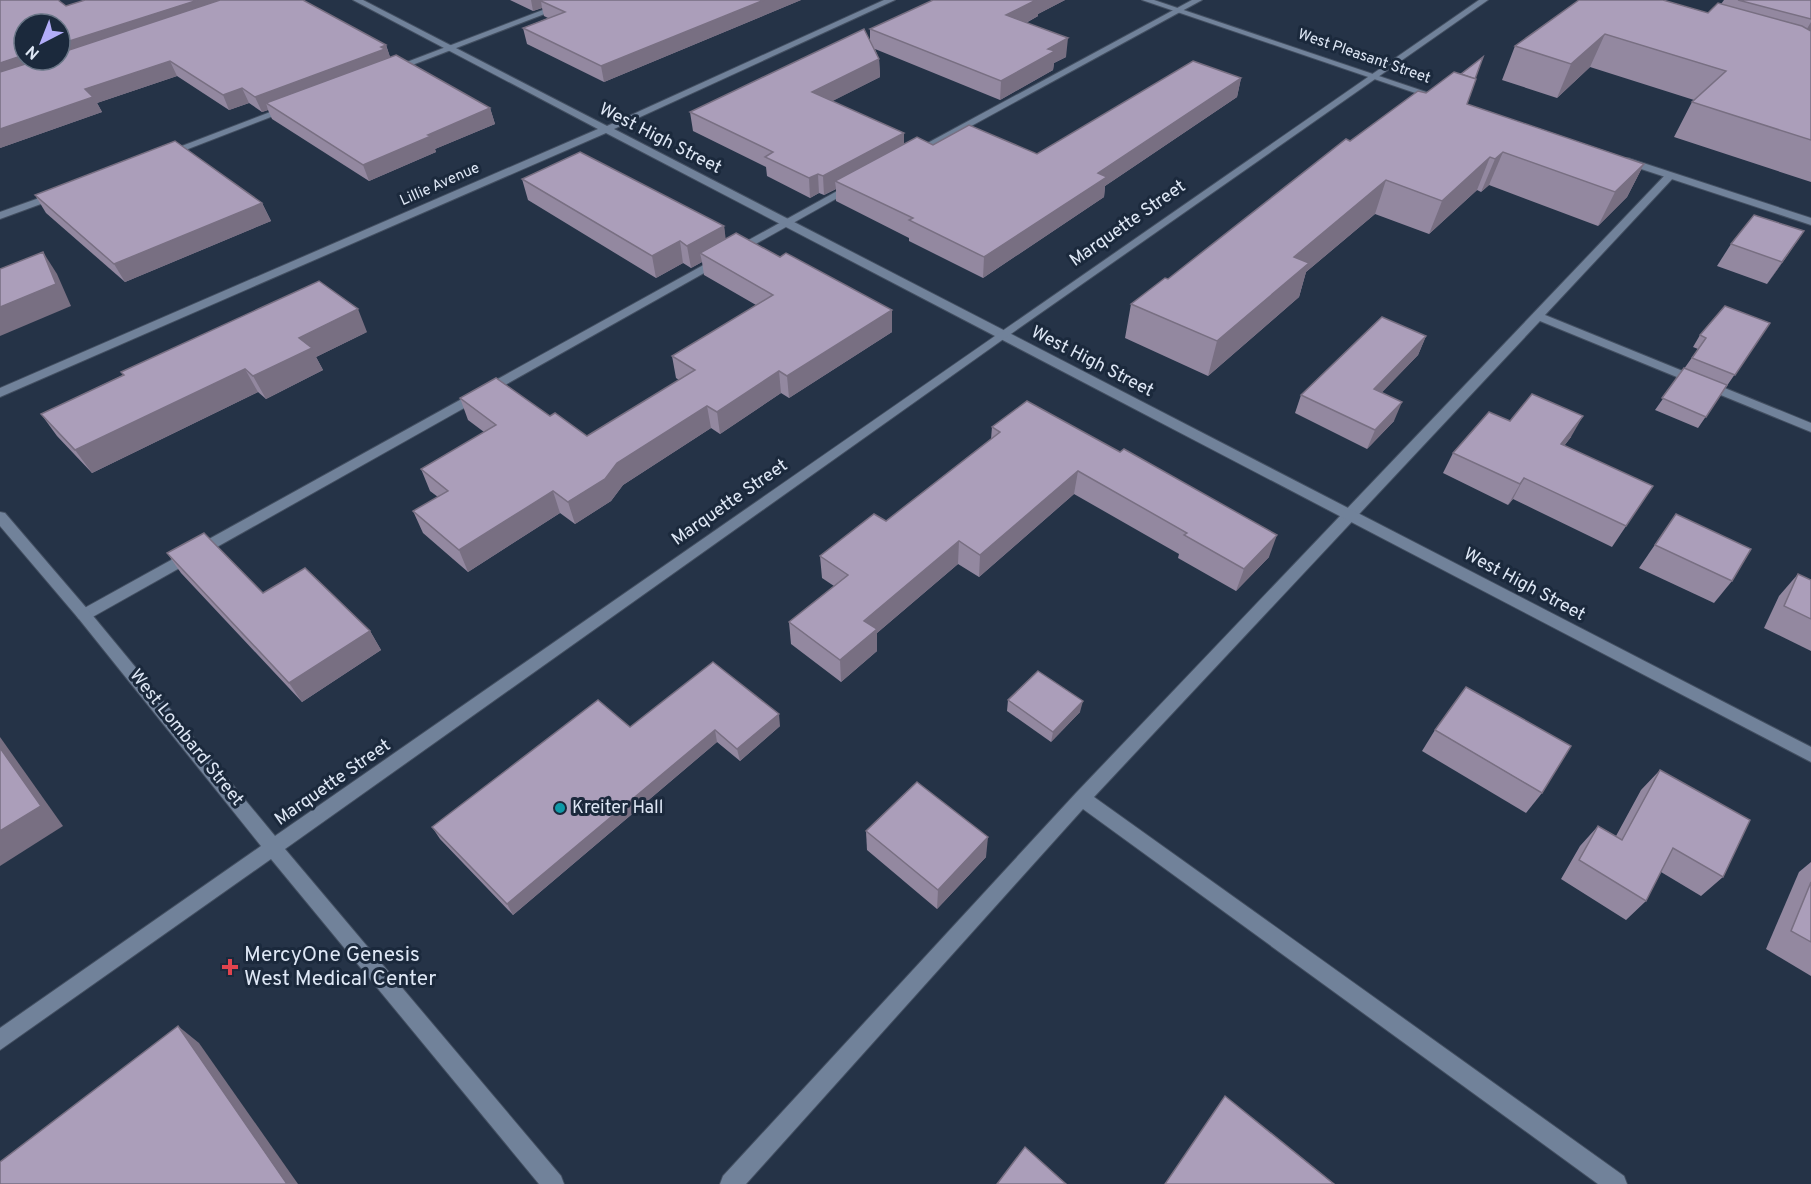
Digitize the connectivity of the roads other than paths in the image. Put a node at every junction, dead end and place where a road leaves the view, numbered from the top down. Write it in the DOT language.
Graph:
graph roads {
  1 [pos="357,0"];
  2 [pos="577,0"];
  3 [pos="891,0"];
  4 [pos="1146,0"];
  5 [pos="1198,0"];
  6 [pos="1484,0"];
  7 [pos="1179,11"];
  8 [pos="448,48"];
  9 [pos="376,75"];
  10 [pos="1373,76"];
  11 [pos="1448,101"];
  12 [pos="299,104"];
  13 [pos="604,130"];
  14 [pos="1614,157"];
  15 [pos="155,158"];
  16 [pos="903,159"];
  17 [pos="1670,176"];
  18 [pos="861,182"];
  19 [pos="66,191"];
  20 [pos="0,216"];
  21 [pos="1811,222"];
  22 [pos="784,223"];
  23 [pos="1537,316"];
  24 [pos="1001,335"];
  25 [pos="0,393"];
  26 [pos="1811,428"];
  27 [pos="1349,515"];
  28 [pos="0,517"];
  29 [pos="84,615"];
  30 [pos="1811,755"];
  31 [pos="1082,798"];
  32 [pos="274,849"];
  33 [pos="0,1040"];
  34 [pos="553,1184"];
  35 [pos="731,1184"];
  36 [pos="1616,1184"];
  1 -- 8 [label="street, West High Street"];
  2 -- 8 [label="street"];
  3 -- 13 [label="street, Lillie Avenue"];
  4 -- 7 [label="street, West Pleasant Street"];
  5 -- 7 [label="street"];
  6 -- 10 [label="street, Marquette Street"];
  7 -- 10 [label="street, West Pleasant Street"];
  7 -- 16 [label="street"];
  8 -- 9 [label="street"];
  8 -- 13 [label="street, West High Street"];
  10 -- 11 [label="street, West Pleasant Street"];
  10 -- 24 [label="street, Marquette Street"];
  12 -- 15 [label="street"];
  13 -- 22 [label="street, West High Street"];
  13 -- 25 [label="street, Lillie Avenue"];
  14 -- 17 [label="street"];
  17 -- 21 [label="street"];
  17 -- 23 [label="street"];
  18 -- 22 [label="street"];
  19 -- 20 [label="street"];
  22 -- 24 [label="street, West High Street"];
  22 -- 29 [label="street"];
  23 -- 26 [label="street"];
  23 -- 27 [label="street"];
  24 -- 27 [label="street, West High Street"];
  24 -- 32 [label="street, Marquette Street"];
  27 -- 30 [label="street, West High Street"];
  27 -- 31 [label="street"];
  28 -- 29 [label="street, West Lombard Street"];
  29 -- 32 [label="street, West Lombard Street"];
  31 -- 35 [label="street"];
  31 -- 36 [label="street"];
  32 -- 33 [label="street, Marquette Street"];
  32 -- 34 [label="street, West Lombard Street"];
}
